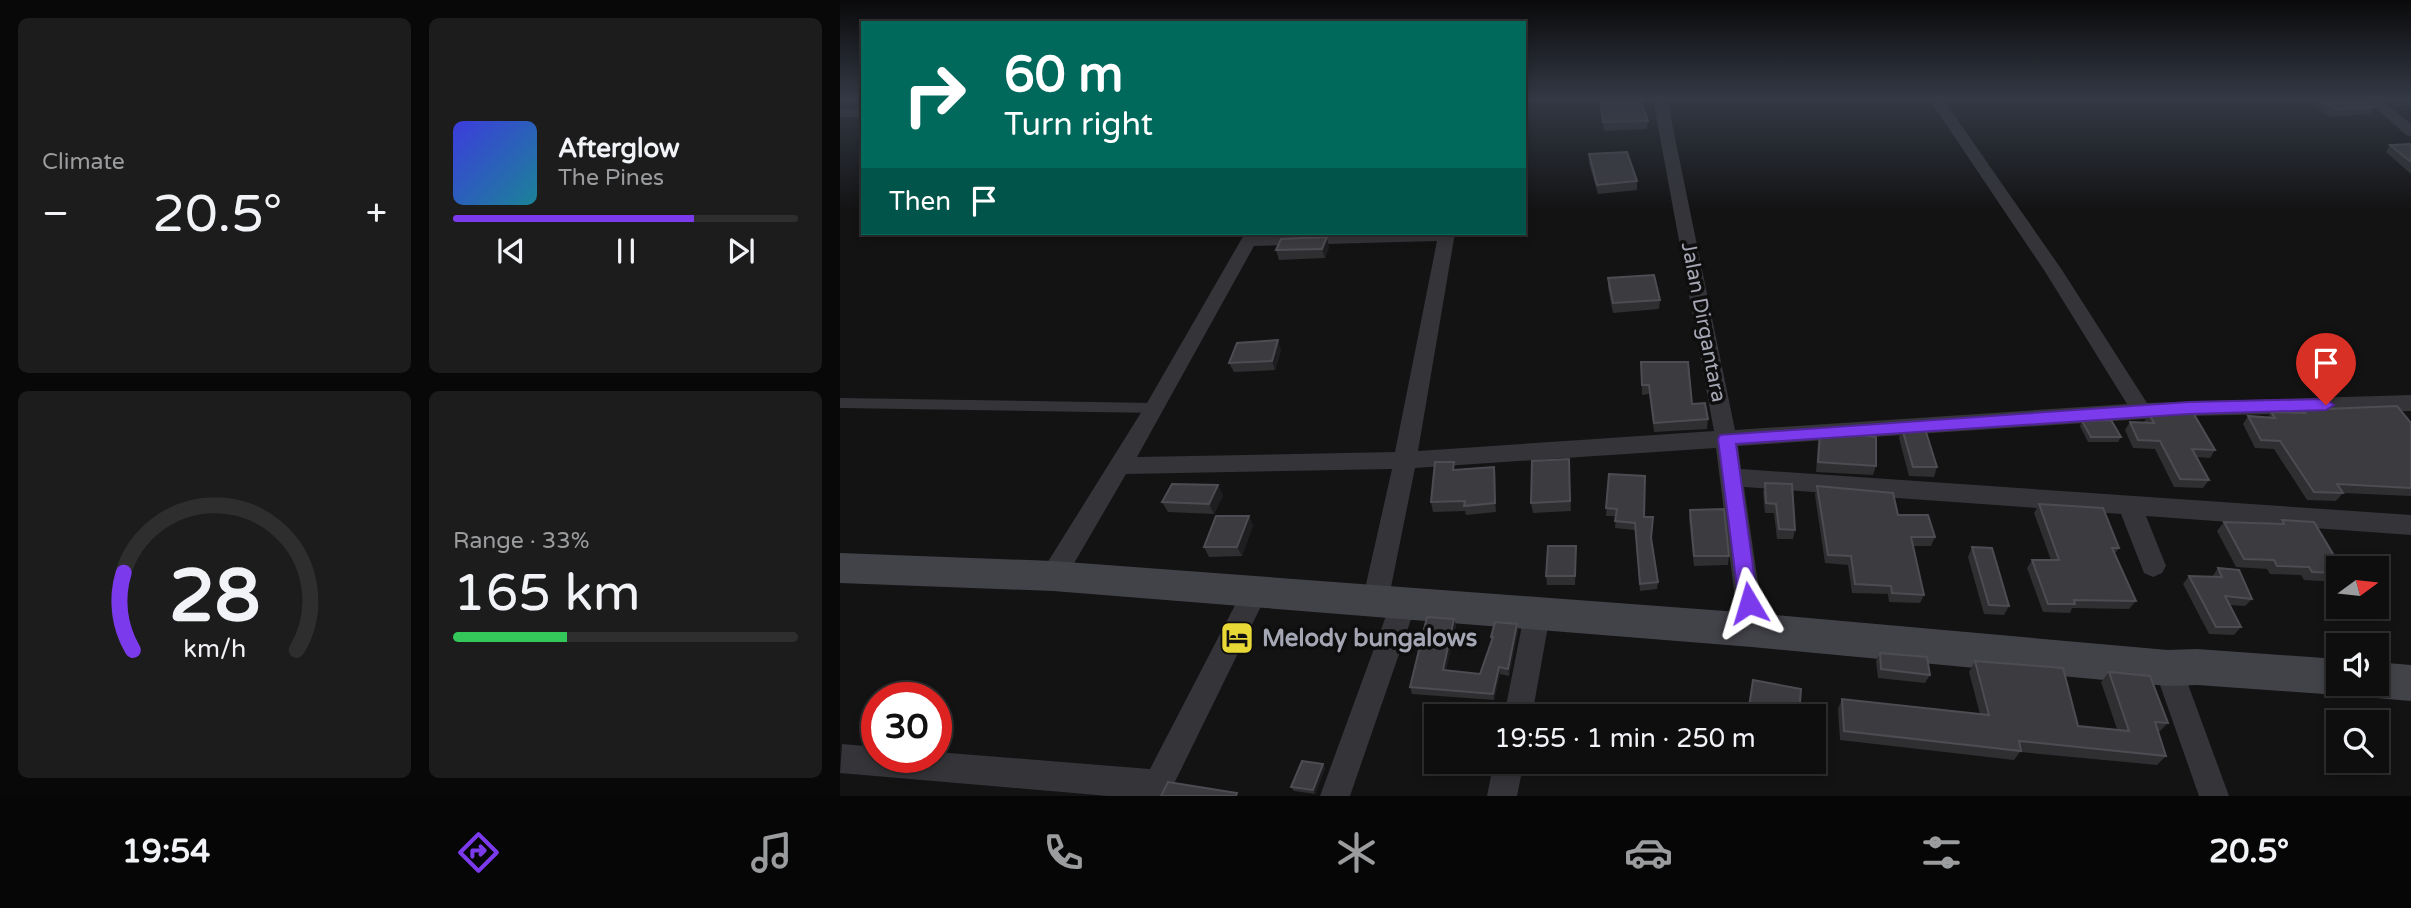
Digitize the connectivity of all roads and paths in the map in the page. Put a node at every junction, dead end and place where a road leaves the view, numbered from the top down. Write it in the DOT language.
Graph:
graph roads {
  1 [pos="1667,136"];
  2 [pos="1961,136"];
  3 [pos="1381,235"];
  4 [pos="1446,235"];
  5 [pos="1251,237"];
  6 [pos="840,403"];
  7 [pos="2410,404"];
  8 [pos="1154,408"];
  9 [pos="2142,412"];
  10 [pos="1726,439"];
  11 [pos="1405,460"];
  12 [pos="1120,466"];
  13 [pos="1732,477"];
  14 [pos="2130,506"];
  15 [pos="2411,526"];
  16 [pos="2153,566"];
  17 [pos="840,569"];
  18 [pos="1052,576"];
  19 [pos="1255,592"];
  20 [pos="1389,603"];
  21 [pos="1537,615"];
  22 [pos="1752,630"];
  23 [pos="2168,668"];
  24 [pos="2326,676"];
  25 [pos="2389,681"];
  26 [pos="2411,683"];
  27 [pos="1520,704"];
  28 [pos="842,760"];
  29 [pos="1506,774"];
  30 [pos="1155,791"];
  31 [pos="1335,796"];
  32 [pos="1502,796"];
  33 [pos="2214,796"];
  1 -- 10 [label="street, Jalan Dirgantara"];
  2 -- 9 [label="street"];
  3 -- 5 [label="street"];
  4 -- 11 [label="street"];
  5 -- 8 [label="street"];
  6 -- 8 [label="lane"];
  7 -- 9 [label="street"];
  8 -- 12 [label="street"];
  9 -- 10 [label="street"];
  10 -- 11 [label="street"];
  10 -- 13 [label="street, Jalan Dirgantara"];
  11 -- 12 [label="street"];
  11 -- 20 [label="street"];
  12 -- 18 [label="street"];
  13 -- 14 [label="street"];
  13 -- 22 [label="street, Jalan Dirgantara"];
  14 -- 15 [label="street"];
  14 -- 16 [label="street"];
  17 -- 18 [label="street"];
  18 -- 19 [label="street"];
  19 -- 20 [label="street"];
  19 -- 30 [label="street"];
  20 -- 21 [label="street"];
  20 -- 31 [label="street"];
  21 -- 22 [label="street"];
  21 -- 27 [label="street"];
  22 -- 23 [label="street"];
  23 -- 24 [label="street"];
  23 -- 33 [label="street"];
  25 -- 26 [label="street"];
  28 -- 30 [label="street"];
  29 -- 32 [label="street"];
}
